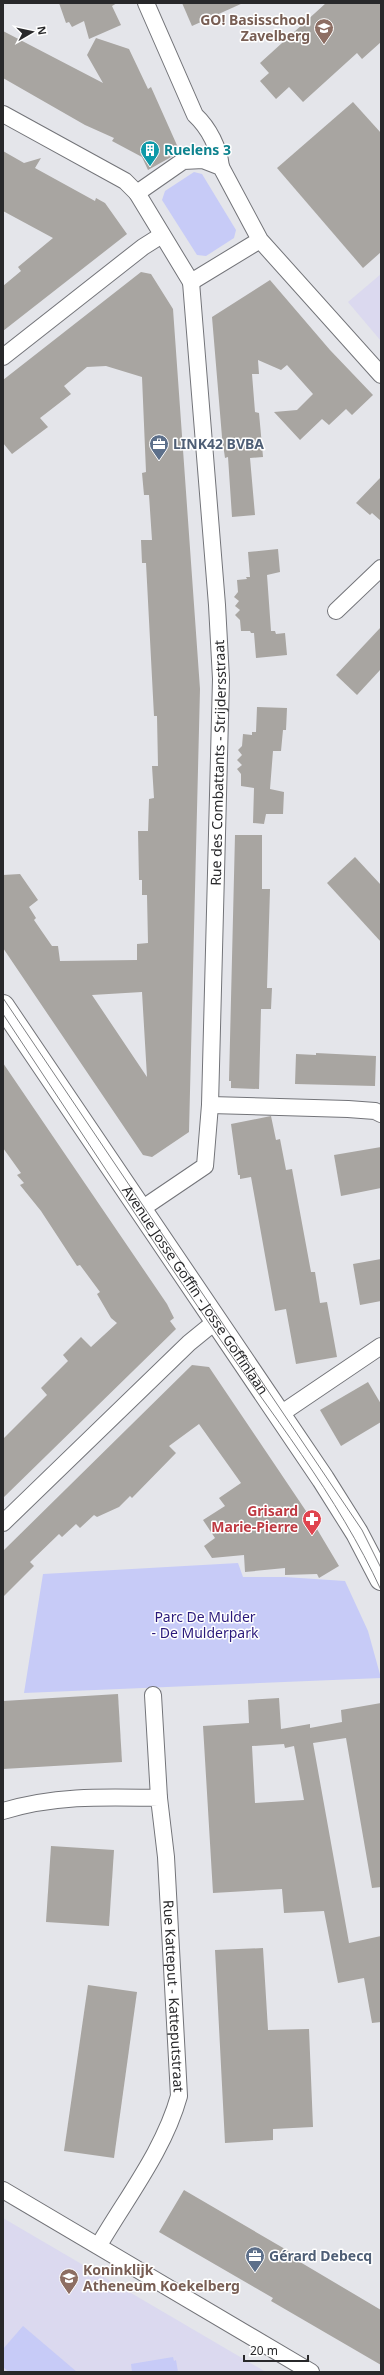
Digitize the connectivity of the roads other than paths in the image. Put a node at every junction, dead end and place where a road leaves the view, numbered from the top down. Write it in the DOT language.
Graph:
graph roads {
  1 [pos="146,3"];
  2 [pos="3,114"];
  3 [pos="221,167"];
  4 [pos="137,193"];
  5 [pos="162,235"];
  6 [pos="260,240"];
  7 [pos="191,282"];
  8 [pos="3,357"];
  9 [pos="381,375"];
  10 [pos="381,568"];
  11 [pos="336,611"];
  12 [pos="3,1006"];
  13 [pos="210,1105"];
  14 [pos="381,1114"];
  15 [pos="140,1210"];
  16 [pos="216,1321"];
  17 [pos="381,1346"];
  18 [pos="279,1415"];
  19 [pos="3,1523"];
  20 [pos="381,1579"];
  21 [pos="153,1695"];
  22 [pos="159,1798"];
  23 [pos="3,1811"];
  24 [pos="3,2190"];
  25 [pos="99,2245"];
  26 [pos="311,2372"];
  1 -- 3 [label="street"];
  2 -- 4 [label="street"];
  3 -- 4 [label="street"];
  3 -- 6 [label="street"];
  4 -- 5 [label="street"];
  5 -- 7 [label="street"];
  5 -- 8 [label="street"];
  6 -- 7 [label="street"];
  6 -- 9 [label="street"];
  7 -- 13 [label="street, Rue des Combattants - Strijdersstraat"];
  10 -- 11 [label="street"];
  12 -- 15 [label="main road, Avenue Josse Goffin - Josse Goffinlaan"];
  13 -- 14 [label="street"];
  13 -- 15 [label="street, Rue des Combattants - Strijdersstraat"];
  15 -- 16 [label="main road, Avenue Josse Goffin - Josse Goffinlaan"];
  16 -- 18 [label="main road, Avenue Josse Goffin - Josse Goffinlaan"];
  16 -- 19 [label="street"];
  17 -- 18 [label="street"];
  18 -- 20 [label="main road, Avenue Josse Goffin - Josse Goffinlaan"];
  21 -- 22 [label="street, Rue Katteput - Katteputstraat"];
  22 -- 23 [label="street"];
  22 -- 25 [label="street, Rue Katteput - Katteputstraat"];
  24 -- 25 [label="street"];
  25 -- 26 [label="street"];
}
